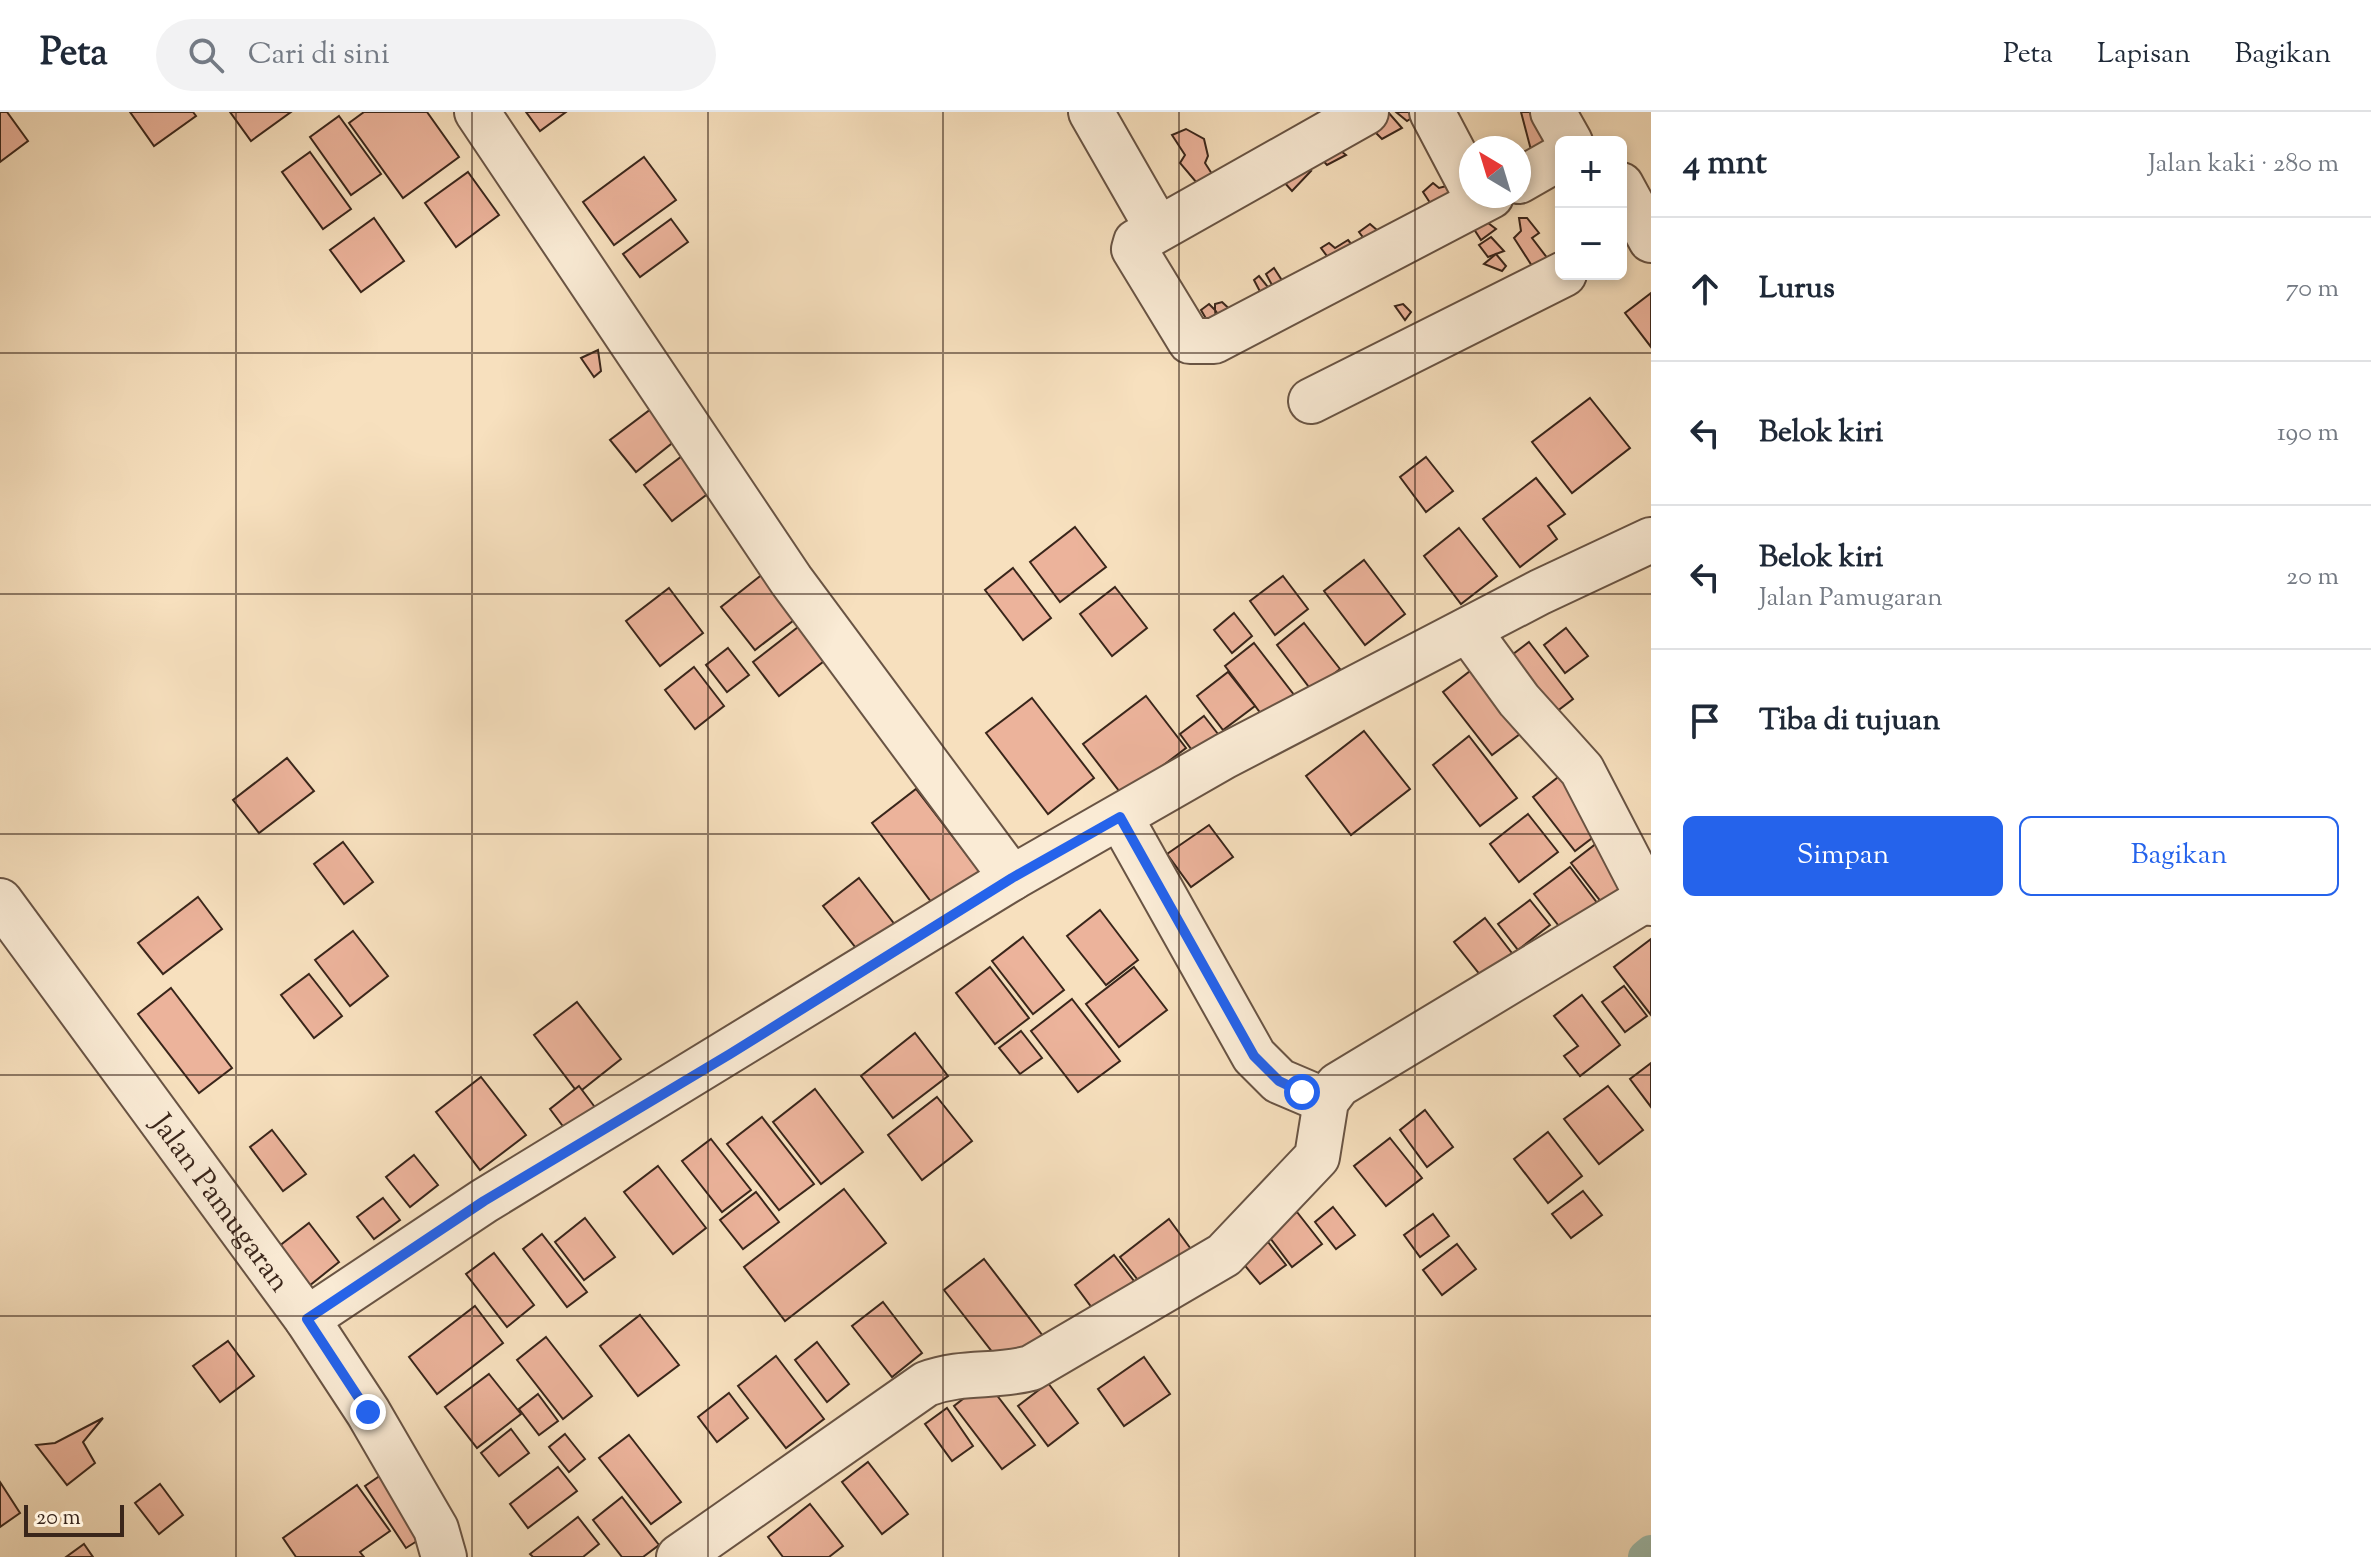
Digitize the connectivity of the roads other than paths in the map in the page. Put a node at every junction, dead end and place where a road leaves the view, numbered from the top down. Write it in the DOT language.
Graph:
graph roads {
  1 [pos="477,112"];
  2 [pos="1091,112"];
  3 [pos="1366,112"];
  4 [pos="1432,112"];
  5 [pos="1553,112"];
  6 [pos="1568,112"];
  7 [pos="1567,136"];
  8 [pos="1580,136"];
  9 [pos="1459,159"];
  10 [pos="1555,160"];
  11 [pos="1531,174"];
  12 [pos="1627,202"];
  13 [pos="1459,206"];
  14 [pos="1158,229"];
  15 [pos="1640,239"];
  16 [pos="1555,279"];
  17 [pos="1311,401"];
  18 [pos="1651,540"];
  19 [pos="1468,630"];
  20 [pos="1120,817"];
  21 [pos="1012,878"];
  22 [pos="1649,900"];
  23 [pos="0,901"];
  24 [pos="1326,1101"];
  25 [pos="307,1319"];
  26 [pos="444,1557"];
  27 [pos="679,1557"];
  1 -- 21 [label="street"];
  2 -- 14 [label="street"];
  3 -- 14 [label="street"];
  4 -- 9 [label="street"];
  5 -- 7 [label="street"];
  6 -- 8 [label="street"];
  10 -- 11 [label="street"];
  12 -- 15 [label="street"];
  13 -- 14 [label="street"];
  16 -- 17 [label="street"];
  18 -- 19 [label="street"];
  19 -- 20 [label="street"];
  19 -- 22 [label="street"];
  20 -- 21 [label="street"];
  20 -- 24 [label="street"];
  21 -- 25 [label="street"];
  22 -- 24 [label="street"];
  23 -- 25 [label="street, Jalan Pamugaran"];
  24 -- 27 [label="street"];
  25 -- 26 [label="street, Jalan Pamugaran"];
}
